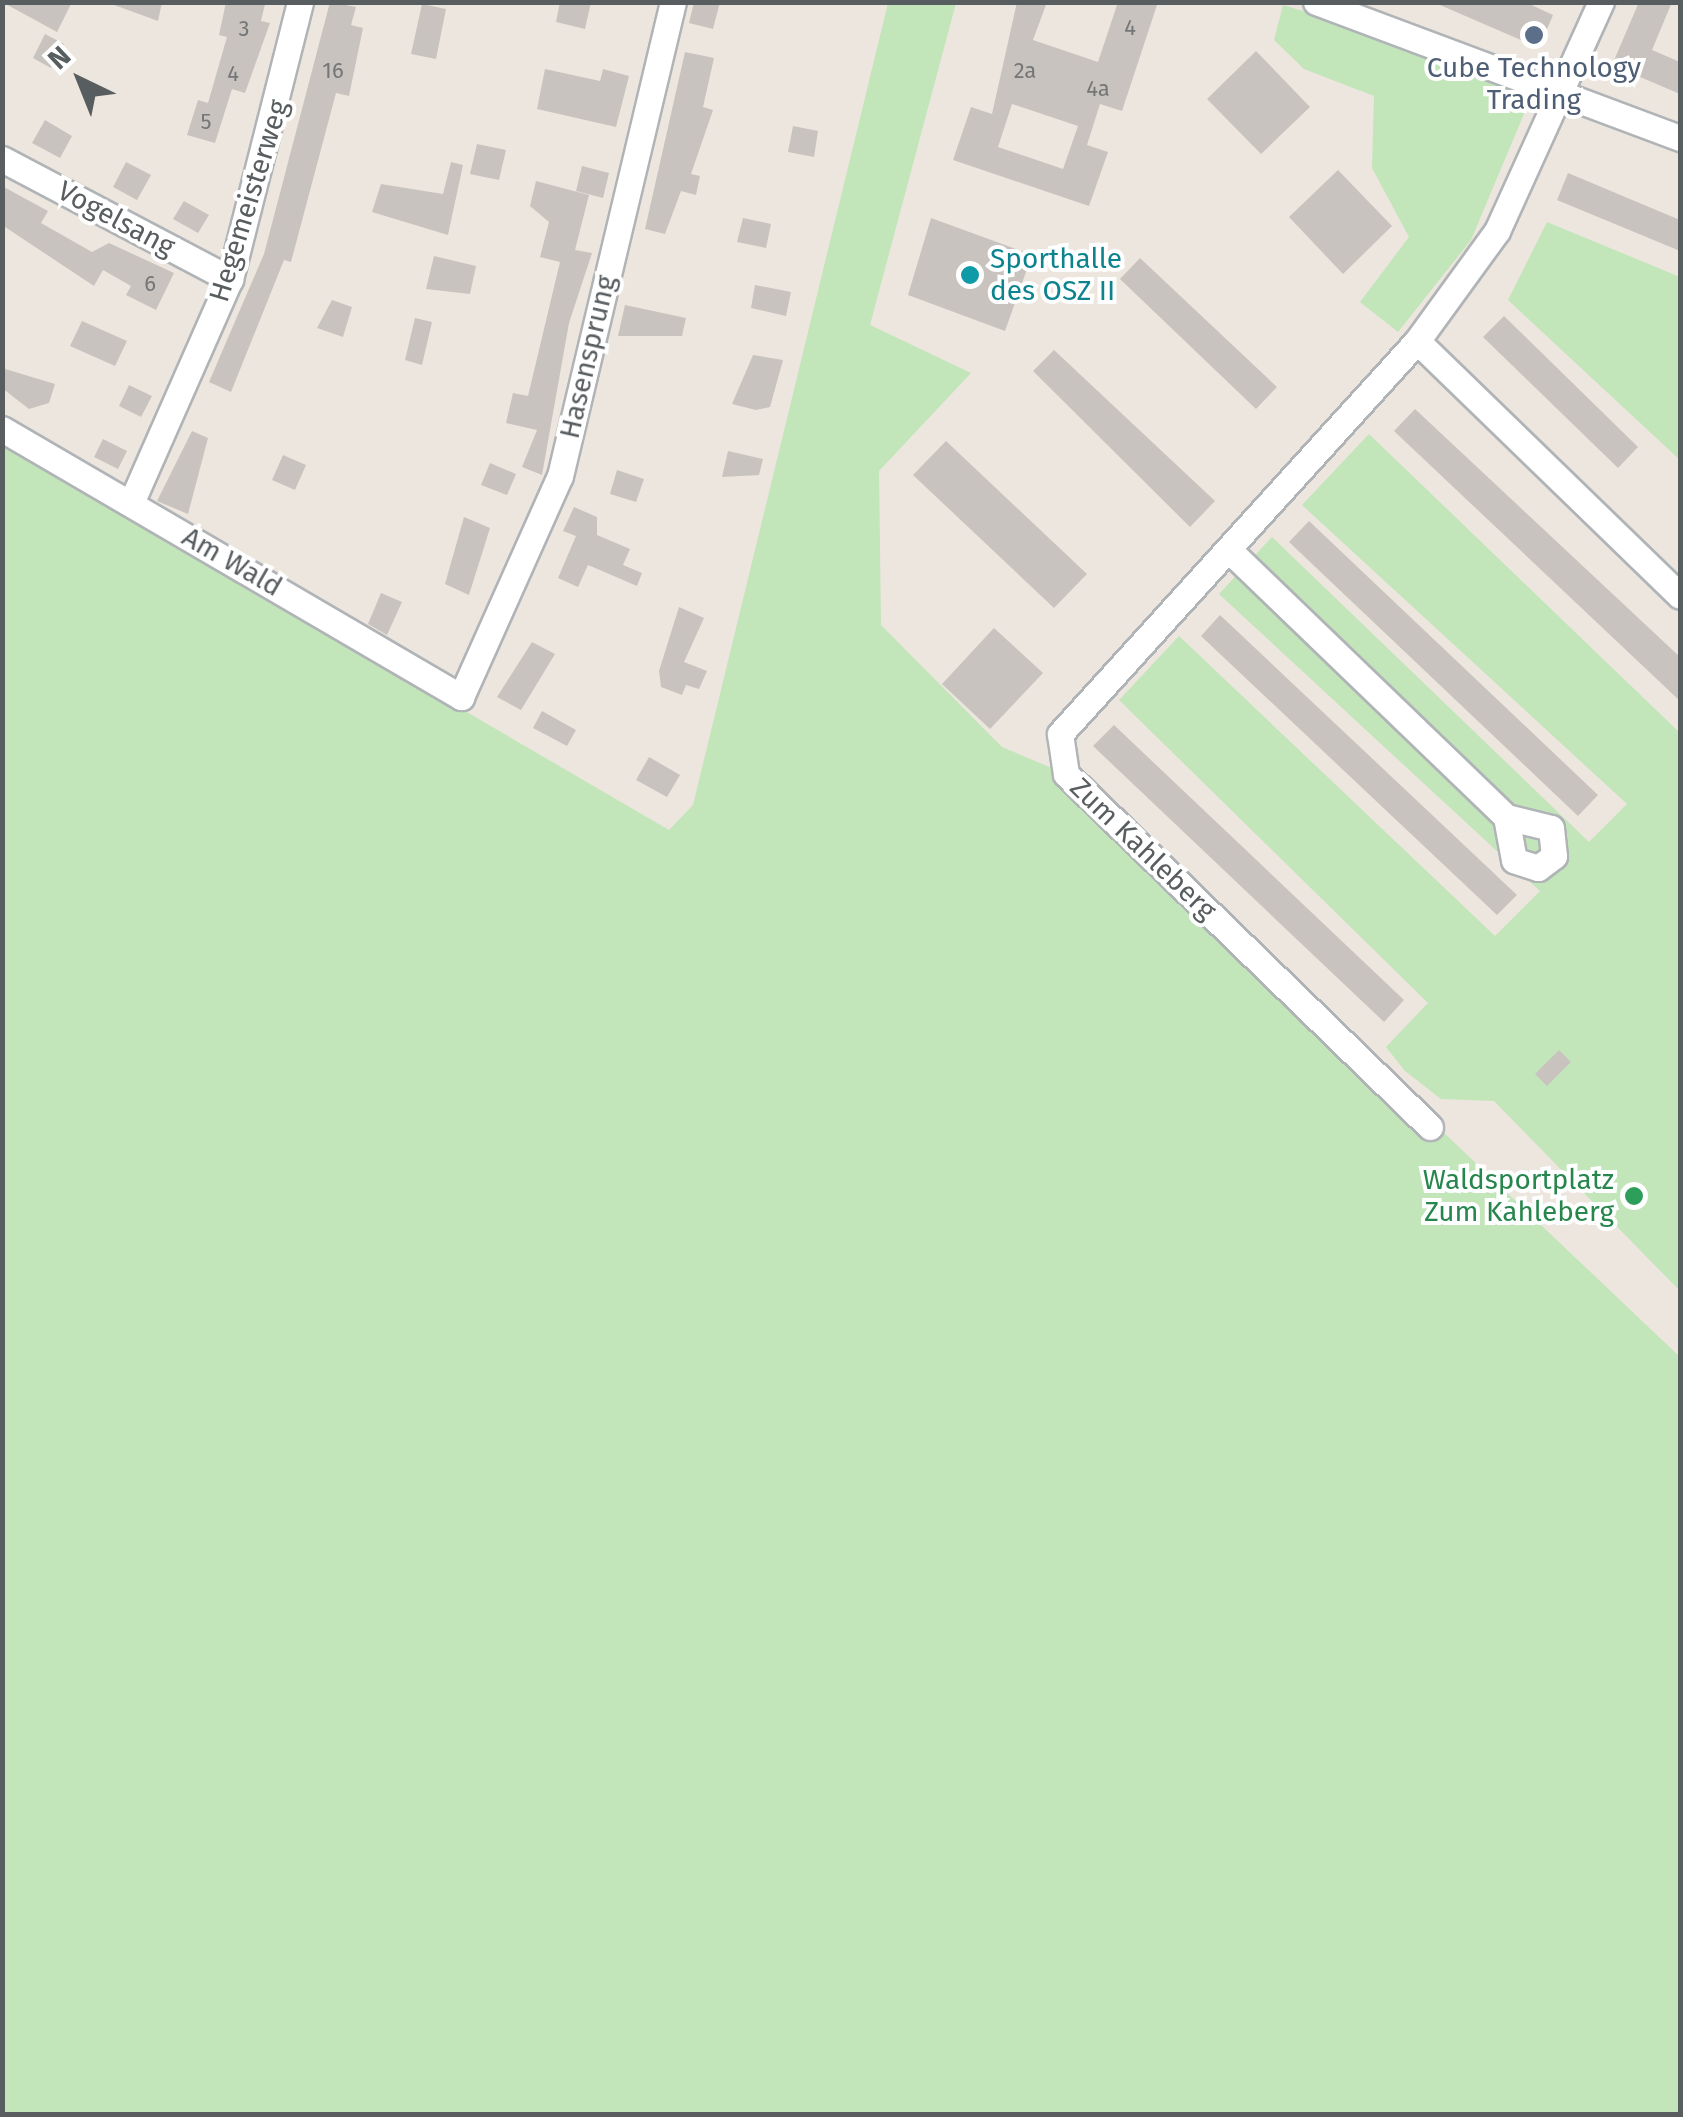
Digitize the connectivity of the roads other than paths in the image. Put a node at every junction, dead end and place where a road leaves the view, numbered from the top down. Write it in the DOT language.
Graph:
graph roads {
  1 [pos="300,2"];
  2 [pos="673,2"];
  3 [pos="1316,2"];
  4 [pos="1601,2"];
  5 [pos="1564,90"];
  6 [pos="1680,138"];
  7 [pos="2,159"];
  8 [pos="230,279"];
  9 [pos="1417,341"];
  10 [pos="2,429"];
  11 [pos="131,503"];
  12 [pos="1232,552"];
  13 [pos="1680,596"];
  14 [pos="460,697"];
  15 [pos="1506,817"];
  16 [pos="1430,1126"];
  1 -- 8 [label="street, Hegemeisterweg"];
  2 -- 14 [label="street, Hasensprung"];
  3 -- 5 [label="street"];
  4 -- 5 [label="street, Zum Kahleberg"];
  5 -- 6 [label="street"];
  5 -- 9 [label="street, Zum Kahleberg"];
  7 -- 8 [label="street, Vogelsang"];
  8 -- 11 [label="street, Hegemeisterweg"];
  9 -- 12 [label="street, Zum Kahleberg"];
  9 -- 13 [label="street"];
  10 -- 11 [label="street, Am Wald"];
  11 -- 14 [label="street, Am Wald"];
  12 -- 15 [label="street"];
  12 -- 16 [label="street, Zum Kahleberg"];
}
